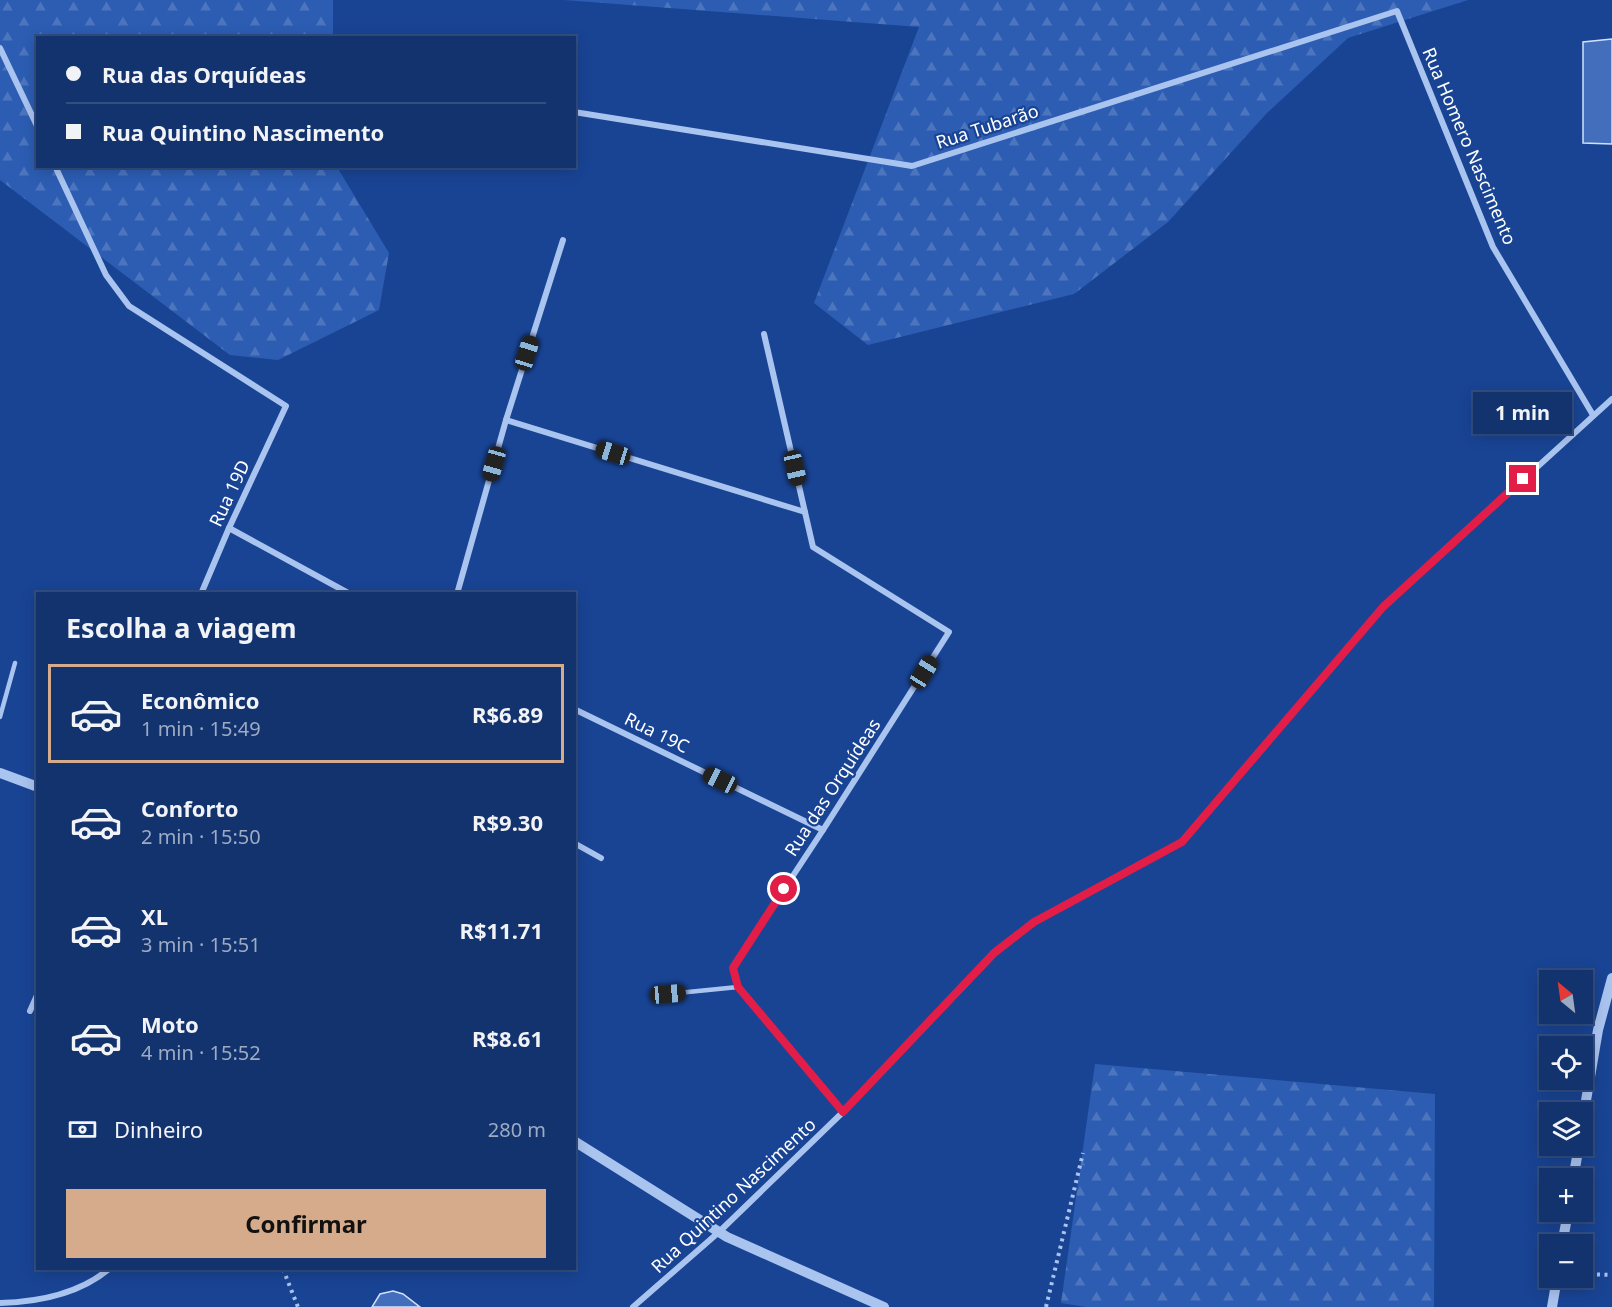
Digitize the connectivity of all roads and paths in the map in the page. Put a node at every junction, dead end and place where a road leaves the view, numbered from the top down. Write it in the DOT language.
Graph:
graph roads {
  1 [pos="1397,11"];
  2 [pos="0,48"];
  3 [pos="2,56"];
  4 [pos="576,112"];
  5 [pos="36,124"];
  6 [pos="56,168"];
  7 [pos="562,240"];
  8 [pos="764,334"];
  9 [pos="1612,399"];
  10 [pos="1593,415"];
  11 [pos="506,420"];
  12 [pos="805,512"];
  13 [pos="229,528"];
  14 [pos="202,592"];
  15 [pos="346,592"];
  16 [pos="458,592"];
  17 [pos="15,663"];
  18 [pos="576,710"];
  19 [pos="0,717"];
  20 [pos="0,773"];
  21 [pos="36,786"];
  22 [pos="823,830"];
  23 [pos="576,844"];
  24 [pos="601,858"];
  25 [pos="1612,978"];
  26 [pos="738,987"];
  27 [pos="668,994"];
  28 [pos="36,998"];
  29 [pos="30,1011"];
  30 [pos="1586,1102"];
  31 [pos="843,1112"];
  32 [pos="576,1142"];
  33 [pos="1083,1154"];
  34 [pos="719,1232"];
  35 [pos="108,1270"];
  36 [pos="283,1270"];
  37 [pos="1593,1274"];
  38 [pos="1612,1275"];
  39 [pos="1555,1288"];
  40 [pos="0,1303"];
  41 [pos="10,1305"];
  42 [pos="298,1307"];
  43 [pos="633,1307"];
  44 [pos="884,1307"];
  45 [pos="1047,1307"];
  46 [pos="1552,1307"];
  1 -- 4 [label="street, Rua Tubarão"];
  1 -- 10 [label="street, Rua Homero Nascimento"];
  2 -- 3 [label="street"];
  3 -- 5 [label="street"];
  6 -- 13 [label="street, Rua 19D"];
  7 -- 11 [label="street"];
  8 -- 12 [label="street, Rua das Orquídeas"];
  9 -- 10 [label="street, Rua Quintino Nascimento"];
  10 -- 31 [label="street, Rua Quintino Nascimento"];
  11 -- 12 [label="street"];
  11 -- 16 [label="street"];
  12 -- 22 [label="street, Rua das Orquídeas"];
  13 -- 14 [label="street, Rua 19D"];
  13 -- 15 [label="street"];
  17 -- 19 [label="lane"];
  18 -- 22 [label="street, Rua 19C"];
  20 -- 21 [label="street"];
  22 -- 26 [label="street, Rua das Orquídeas"];
  23 -- 24 [label="street"];
  25 -- 30 [label="street"];
  26 -- 27 [label="lane"];
  26 -- 31 [label="street"];
  28 -- 29 [label="street"];
  31 -- 34 [label="street, Rua Quintino Nascimento"];
  32 -- 34 [label="street"];
  33 -- 45 [label="path"];
  34 -- 43 [label="street, Rua Quintino Nascimento"];
  34 -- 44 [label="street"];
  35 -- 41 [label="street"];
  36 -- 42 [label="path"];
  37 -- 38 [label="path"];
  39 -- 46 [label="street"];
  40 -- 41 [label="street"];
}
